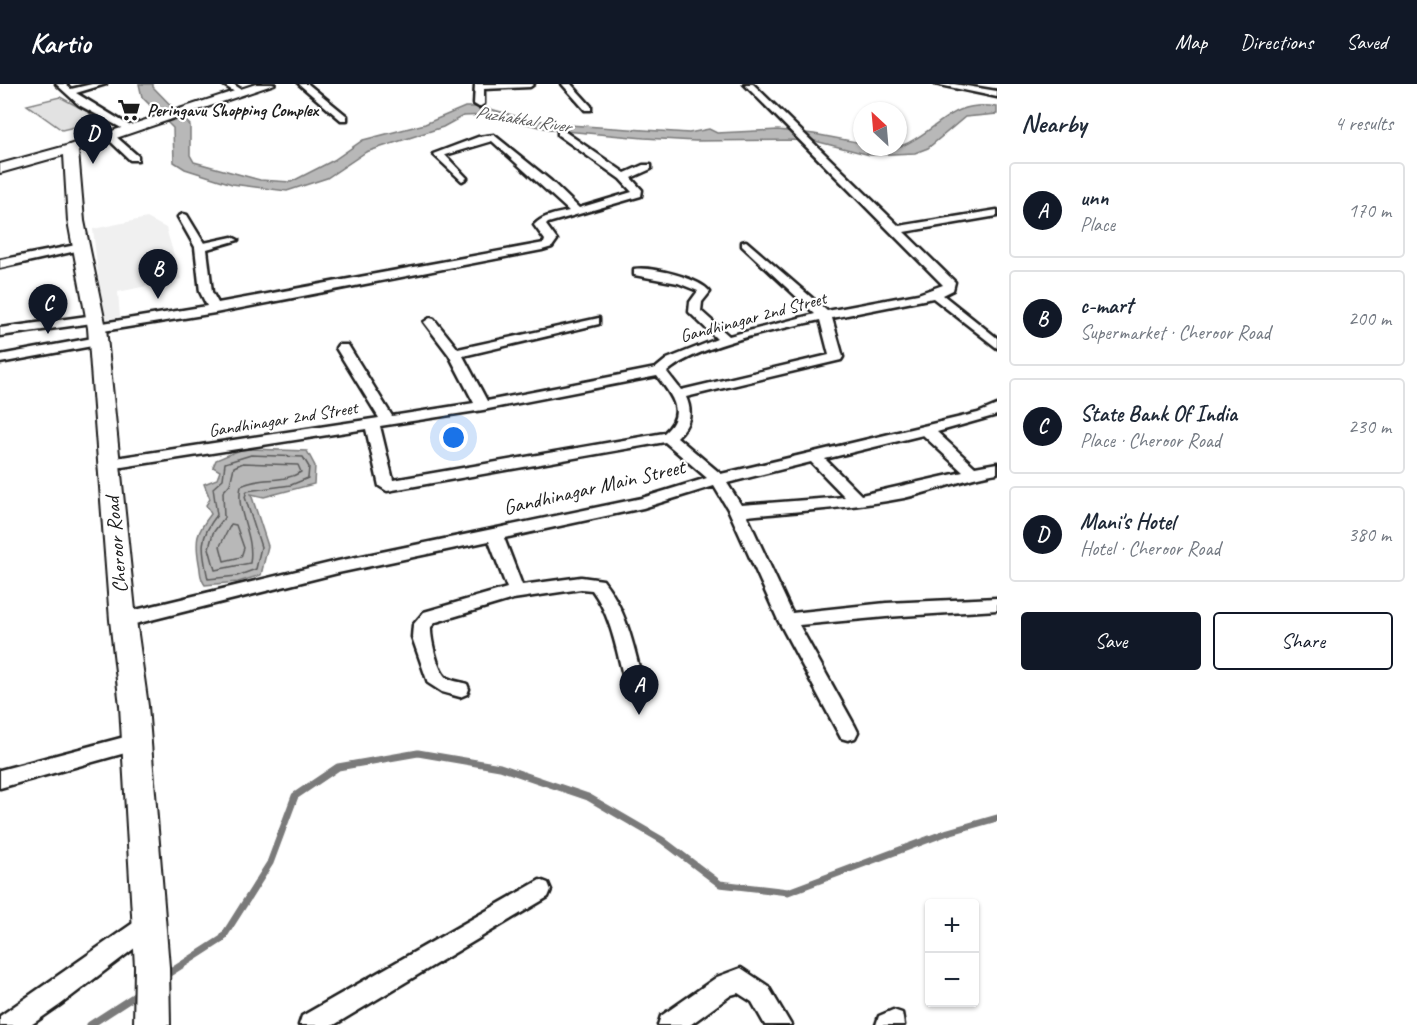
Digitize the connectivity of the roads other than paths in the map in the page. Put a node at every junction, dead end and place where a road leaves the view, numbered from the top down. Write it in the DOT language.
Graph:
graph roads {
  1 [pos="60,84"];
  2 [pos="102,84"];
  3 [pos="226,84"];
  4 [pos="269,84"];
  5 [pos="303,84"];
  6 [pos="530,84"];
  7 [pos="566,84"];
  8 [pos="748,84"];
  9 [pos="480,85"];
  10 [pos="946,85"];
  11 [pos="70,92"];
  12 [pos="241,92"];
  13 [pos="997,94"];
  14 [pos="479,104"];
  15 [pos="588,108"];
  16 [pos="344,118"];
  17 [pos="130,129"];
  18 [pos="561,133"];
  19 [pos="71,149"];
  20 [pos="134,158"];
  21 [pos="647,167"];
  22 [pos="0,169"];
  23 [pos="624,177"];
  24 [pos="462,178"];
  25 [pos="577,212"];
  26 [pos="997,213"];
  27 [pos="183,217"];
  28 [pos="895,230"];
  29 [pos="232,240"];
  30 [pos="746,244"];
  31 [pos="81,247"];
  32 [pos="201,247"];
  33 [pos="0,264"];
  34 [pos="638,272"];
  35 [pos="934,293"];
  36 [pos="215,309"];
  37 [pos="825,316"];
  38 [pos="595,321"];
  39 [pos="429,322"];
  40 [pos="96,329"];
  41 [pos="997,329"];
  42 [pos="0,332"];
  43 [pos="983,334"];
  44 [pos="727,341"];
  45 [pos="997,344"];
  46 [pos="343,348"];
  47 [pos="455,354"];
  48 [pos="0,359"];
  49 [pos="660,371"];
  50 [pos="678,396"];
  51 [pos="483,406"];
  52 [pos="997,409"];
  53 [pos="388,421"];
  54 [pos="372,423"];
  55 [pos="926,430"];
  56 [pos="668,437"];
  57 [pos="815,457"];
  58 [pos="109,464"];
  59 [pos="997,468"];
  60 [pos="971,472"];
  61 [pos="718,480"];
  62 [pos="858,501"];
  63 [pos="737,511"];
  64 [pos="494,533"];
  65 [pos="517,593"];
  66 [pos="997,604"];
  67 [pos="123,620"];
  68 [pos="787,620"];
  69 [pos="633,679"];
  70 [pos="460,689"];
  71 [pos="848,732"];
  72 [pos="136,742"];
  73 [pos="0,779"];
  74 [pos="540,890"];
  75 [pos="150,936"];
  76 [pos="9,1025"];
  77 [pos="152,1025"];
  78 [pos="311,1025"];
  79 [pos="670,1025"];
  80 [pos="779,1025"];
  1 -- 11 [label="street"];
  2 -- 11 [label="street"];
  3 -- 12 [label="street"];
  4 -- 12 [label="main road"];
  5 -- 16 [label="street"];
  6 -- 9 [label="street"];
  7 -- 15 [label="street"];
  8 -- 28 [label="street"];
  9 -- 14 [label="street"];
  10 -- 13 [label="street"];
  11 -- 17 [label="street"];
  12 -- 17 [label="main road"];
  17 -- 19 [label="main road"];
  17 -- 20 [label="street"];
  18 -- 23 [label="street"];
  19 -- 22 [label="main road"];
  19 -- 31 [label="main road, Cheroor Road"];
  21 -- 23 [label="street"];
  23 -- 25 [label="street"];
  24 -- 25 [label="street"];
  25 -- 36 [label="street"];
  26 -- 28 [label="street"];
  27 -- 32 [label="street"];
  28 -- 35 [label="street"];
  29 -- 32 [label="street"];
  30 -- 37 [label="street"];
  31 -- 33 [label="street"];
  31 -- 40 [label="main road, Cheroor Road"];
  32 -- 36 [label="street"];
  34 -- 44 [label="street"];
  35 -- 37 [label="street, Gandhinagar 2nd Street"];
  35 -- 43 [label="street"];
  36 -- 40 [label="street"];
  37 -- 44 [label="street, Gandhinagar 2nd Street"];
  37 -- 50 [label="street"];
  38 -- 47 [label="street"];
  39 -- 47 [label="street"];
  40 -- 42 [label="street"];
  40 -- 48 [label="street"];
  40 -- 58 [label="main road, Cheroor Road"];
  41 -- 43 [label="street"];
  43 -- 45 [label="street"];
  44 -- 49 [label="street, Gandhinagar 2nd Street"];
  46 -- 53 [label="street"];
  47 -- 51 [label="street"];
  49 -- 50 [label="street"];
  49 -- 51 [label="street, Gandhinagar 2nd Street"];
  50 -- 56 [label="street"];
  51 -- 53 [label="street, Gandhinagar 2nd Street"];
  52 -- 55 [label="street"];
  53 -- 54 [label="street, Gandhinagar 2nd Street"];
  54 -- 56 [label="street"];
  54 -- 58 [label="street, Gandhinagar 2nd Street"];
  55 -- 57 [label="street"];
  55 -- 60 [label="street"];
  56 -- 61 [label="street"];
  57 -- 61 [label="street"];
  57 -- 62 [label="street"];
  58 -- 67 [label="main road, Cheroor Road"];
  59 -- 60 [label="street"];
  60 -- 62 [label="street"];
  61 -- 63 [label="street, Gandhinagar Main Street"];
  61 -- 64 [label="street, Gandhinagar Main Street"];
  62 -- 63 [label="street"];
  63 -- 68 [label="street, Gandhinagar Main Street"];
  64 -- 65 [label="street"];
  64 -- 67 [label="street, Gandhinagar Main Street"];
  65 -- 69 [label="street"];
  65 -- 70 [label="street"];
  66 -- 68 [label="street"];
  67 -- 72 [label="main road, Cheroor Road"];
  68 -- 71 [label="street, Gandhinagar Main Street"];
  72 -- 73 [label="street"];
  72 -- 75 [label="main road, Cheroor Road"];
  74 -- 78 [label="street"];
  75 -- 76 [label="street"];
  75 -- 77 [label="main road, Cheroor Road"];
  79 -- 80 [label="street"];
}
